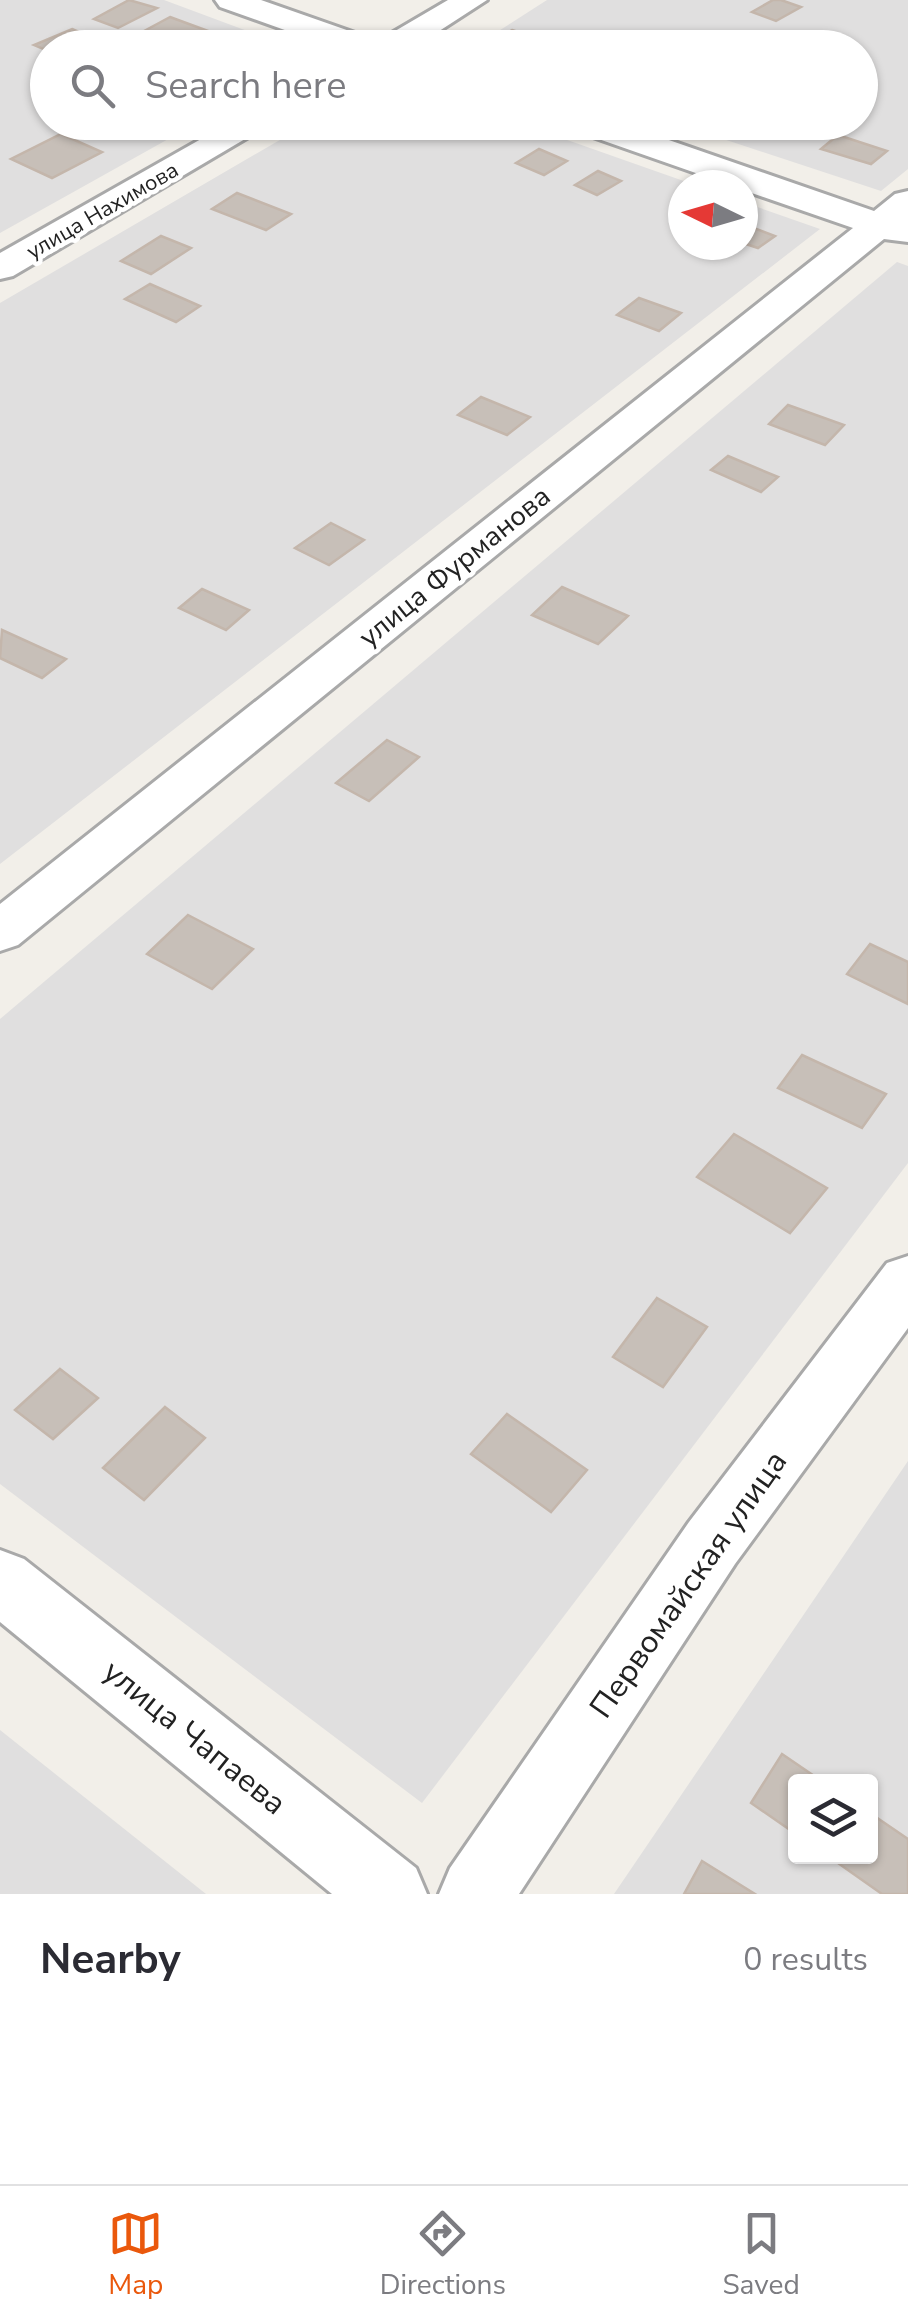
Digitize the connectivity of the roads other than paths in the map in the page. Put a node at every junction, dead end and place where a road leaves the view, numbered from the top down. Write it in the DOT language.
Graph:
graph roads {
  1 [pos="231,0"];
  2 [pos="471,0"];
  3 [pos="316,30"];
  4 [pos="420,30"];
  5 [pos="225,140"];
  6 [pos="639,140"];
  7 [pos="898,221"];
  8 [pos="0,268"];
  9 [pos="0,932"];
  10 [pos="908,1281"];
  11 [pos="0,1580"];
  12 [pos="390,1894"];
  13 [pos="476,1894"];
  1 -- 3 [label="street"];
  2 -- 4 [label="street"];
  5 -- 8 [label="street, улица Нахимова"];
  6 -- 7 [label="street"];
  7 -- 9 [label="street, улица Фурманова"];
  10 -- 13 [label="street, Первомайская улица"];
  11 -- 12 [label="street, улица Чапаева"];
}
